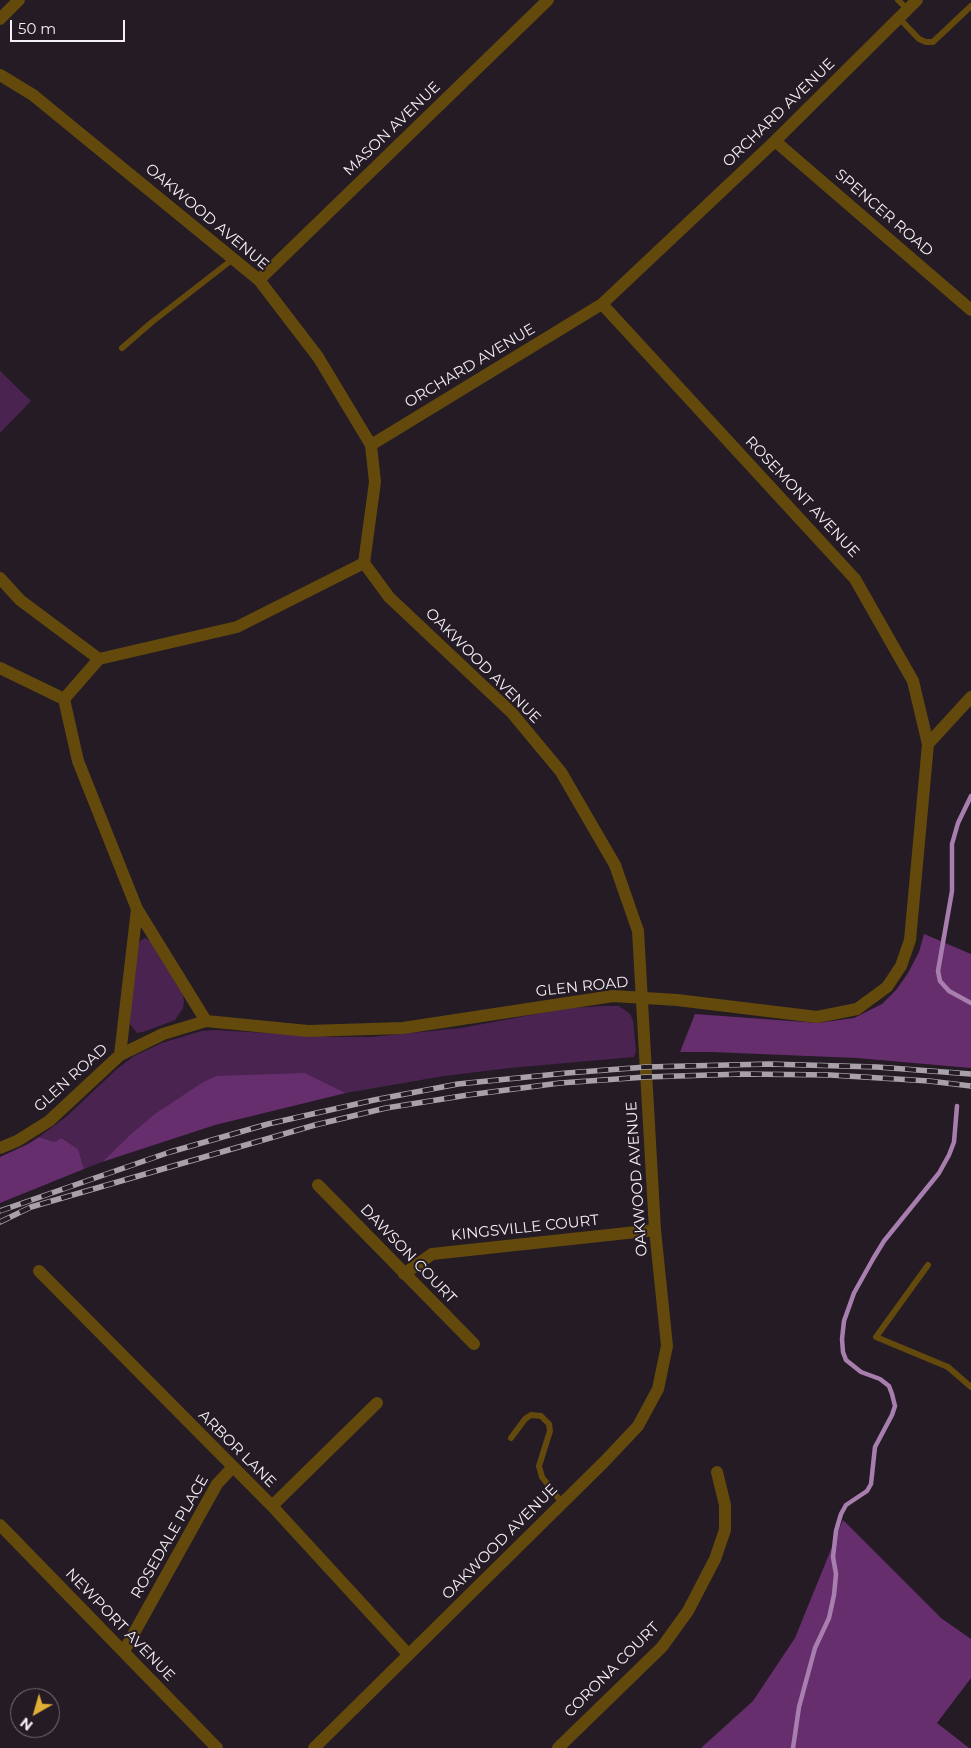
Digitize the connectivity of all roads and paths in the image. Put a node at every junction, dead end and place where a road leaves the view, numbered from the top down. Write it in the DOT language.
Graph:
graph roads {
  1 [pos="19,0"];
  2 [pos="548,0"];
  3 [pos="971,6"];
  4 [pos="905,7"];
  5 [pos="0,19"];
  6 [pos="0,75"];
  7 [pos="775,141"];
  8 [pos="233,259"];
  9 [pos="259,280"];
  10 [pos="602,304"];
  11 [pos="971,310"];
  12 [pos="122,348"];
  13 [pos="371,445"];
  14 [pos="364,563"];
  15 [pos="0,578"];
  16 [pos="99,659"];
  17 [pos="0,668"];
  18 [pos="971,697"];
  19 [pos="64,699"];
  20 [pos="928,744"];
  21 [pos="137,909"];
  22 [pos="641,997"];
  23 [pos="206,1021"];
  24 [pos="120,1055"];
  25 [pos="0,1148"];
  26 [pos="318,1185"];
  27 [pos="656,1230"];
  28 [pos="928,1265"];
  29 [pos="39,1271"];
  30 [pos="404,1274"];
  31 [pos="474,1344"];
  32 [pos="971,1387"];
  33 [pos="377,1403"];
  34 [pos="511,1438"];
  35 [pos="232,1468"];
  36 [pos="717,1472"];
  37 [pos="562,1503"];
  38 [pos="272,1506"];
  39 [pos="0,1525"];
  40 [pos="124,1651"];
  41 [pos="408,1654"];
  42 [pos="217,1748"];
  43 [pos="314,1748"];
  44 [pos="558,1748"];
  1 -- 5 [label="street"];
  2 -- 9 [label="street, MASON AVENUE"];
  3 -- 4 [label="lane"];
  4 -- 7 [label="street, ORCHARD AVENUE"];
  6 -- 8 [label="street, OAKWOOD AVENUE"];
  7 -- 10 [label="street, ORCHARD AVENUE"];
  7 -- 11 [label="street, SPENCER ROAD"];
  8 -- 9 [label="street, OAKWOOD AVENUE"];
  8 -- 12 [label="lane"];
  9 -- 13 [label="street, OAKWOOD AVENUE"];
  10 -- 13 [label="street, ORCHARD AVENUE"];
  10 -- 20 [label="street, ROSEMONT AVENUE"];
  13 -- 14 [label="street"];
  14 -- 16 [label="street"];
  14 -- 22 [label="street, OAKWOOD AVENUE"];
  15 -- 16 [label="street"];
  16 -- 19 [label="street"];
  17 -- 19 [label="street"];
  18 -- 20 [label="street"];
  19 -- 21 [label="street"];
  20 -- 22 [label="street, GLEN ROAD"];
  21 -- 23 [label="street"];
  21 -- 24 [label="street"];
  22 -- 23 [label="street, GLEN ROAD"];
  22 -- 27 [label="street, OAKWOOD AVENUE"];
  23 -- 24 [label="street, GLEN ROAD"];
  24 -- 25 [label="street, GLEN ROAD"];
  26 -- 30 [label="street, DAWSON COURT"];
  27 -- 30 [label="street, KINGSVILLE COURT"];
  27 -- 37 [label="street, OAKWOOD AVENUE"];
  28 -- 32 [label="lane"];
  29 -- 35 [label="street, ARBOR LANE"];
  30 -- 31 [label="street, DAWSON COURT"];
  33 -- 38 [label="street"];
  34 -- 37 [label="lane"];
  35 -- 38 [label="street, ARBOR LANE"];
  35 -- 40 [label="street, ROSEDALE PLACE"];
  36 -- 44 [label="street, CORONA COURT"];
  37 -- 41 [label="street, OAKWOOD AVENUE"];
  38 -- 41 [label="street, ARBOR LANE"];
  39 -- 40 [label="street, NEWPORT AVENUE"];
  40 -- 42 [label="street, NEWPORT AVENUE"];
  41 -- 43 [label="street, OAKWOOD AVENUE"];
}
